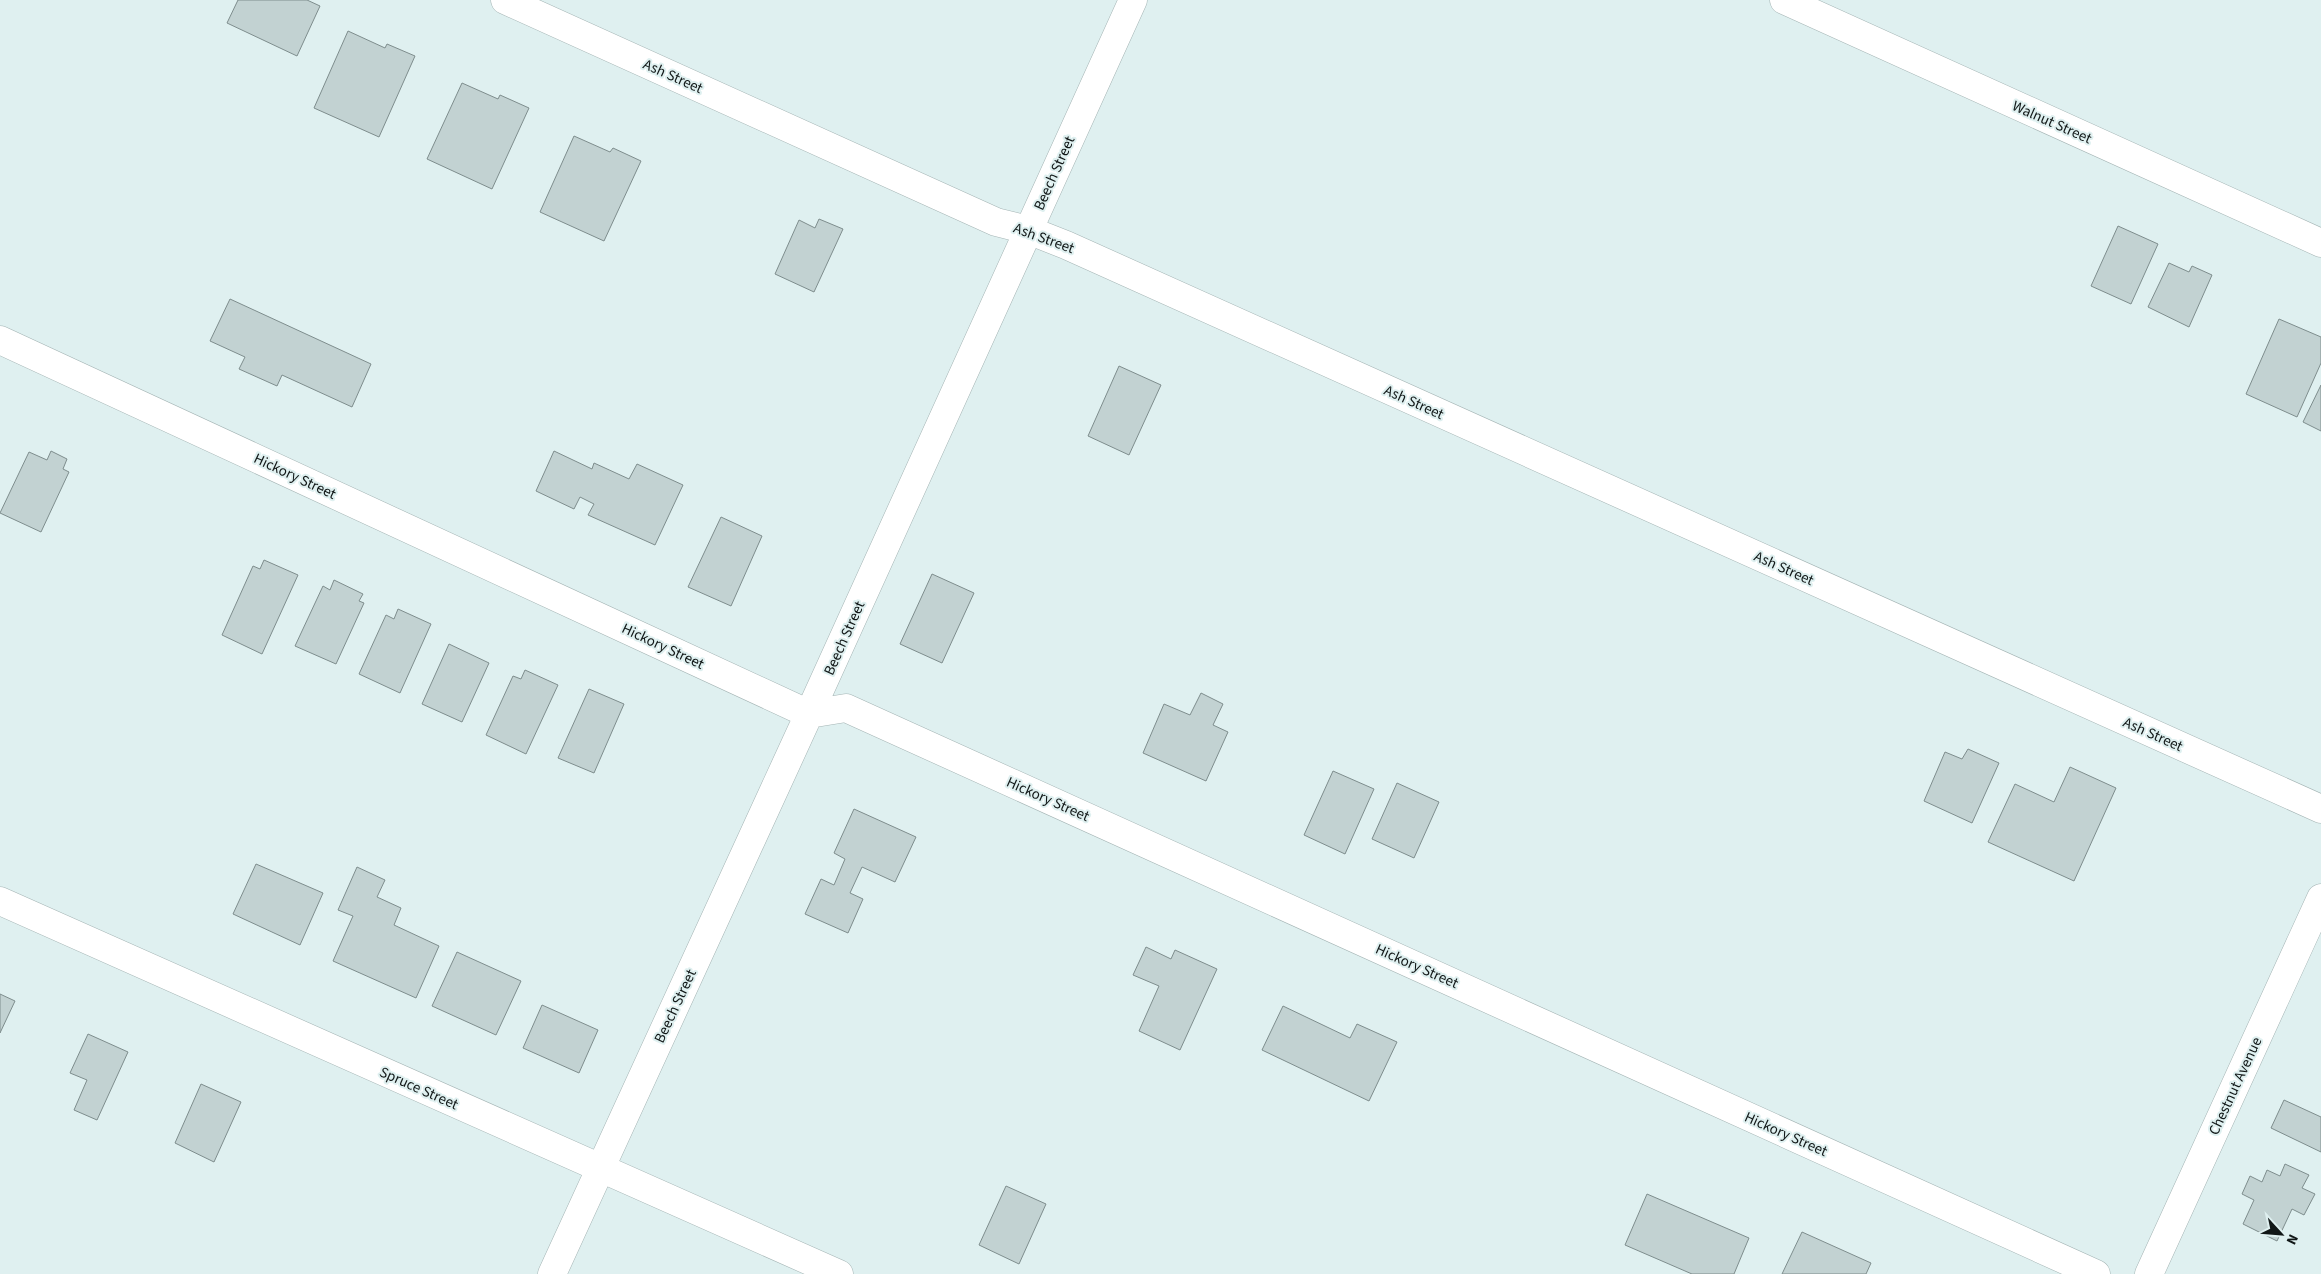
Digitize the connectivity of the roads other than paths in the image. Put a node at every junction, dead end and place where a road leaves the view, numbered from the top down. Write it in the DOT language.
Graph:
graph roads {
  1 [pos="505,0"];
  2 [pos="1133,0"];
  3 [pos="1784,0"];
  4 [pos="1028,230"];
  5 [pos="2321,243"];
  6 [pos="0,340"];
  7 [pos="809,714"];
  8 [pos="2321,810"];
  9 [pos="2321,898"];
  10 [pos="0,901"];
  11 [pos="600,1168"];
  12 [pos="552,1274"];
  13 [pos="839,1274"];
  14 [pos="2096,1274"];
  15 [pos="2149,1274"];
  1 -- 4 [label="street, Ash Street"];
  2 -- 4 [label="street, Beech Street"];
  3 -- 5 [label="street, Walnut Street"];
  4 -- 7 [label="street, Beech Street"];
  4 -- 8 [label="street, Ash Street"];
  6 -- 7 [label="street, Hickory Street"];
  7 -- 11 [label="street, Beech Street"];
  7 -- 14 [label="street, Hickory Street"];
  9 -- 15 [label="street, Chestnut Avenue"];
  10 -- 11 [label="street, Spruce Street"];
  11 -- 12 [label="street, Beech Street"];
  11 -- 13 [label="street, Spruce Street"];
}
